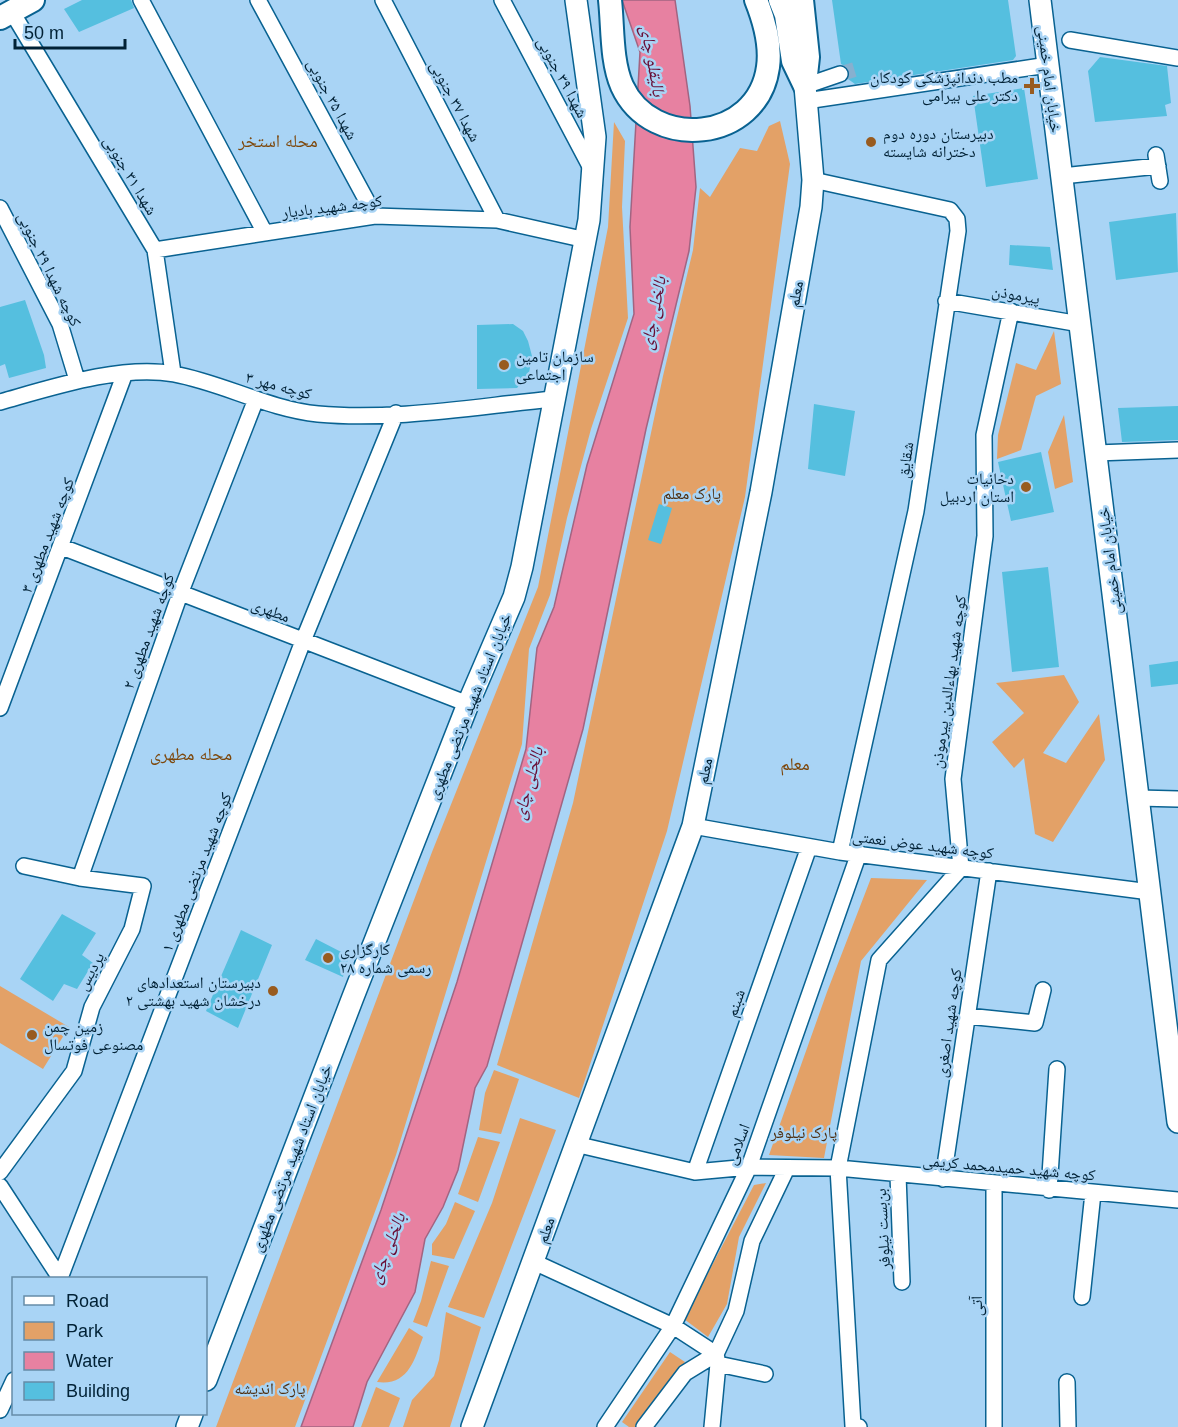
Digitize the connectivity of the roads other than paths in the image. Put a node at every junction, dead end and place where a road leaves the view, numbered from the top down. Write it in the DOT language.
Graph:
graph roads {
  1 [pos="33,0"];
  2 [pos="141,0"];
  3 [pos="258,0"];
  4 [pos="383,0"];
  5 [pos="502,0"];
  6 [pos="576,0"];
  7 [pos="610,0"];
  8 [pos="756,0"];
  9 [pos="780,0"];
  10 [pos="802,0"];
  11 [pos="1040,0"];
  12 [pos="5,8"];
  13 [pos="1070,40"];
  14 [pos="1178,58"];
  15 [pos="1048,65"];
  16 [pos="840,74"];
  17 [pos="805,93"];
  18 [pos="1158,167"];
  19 [pos="593,171"];
  20 [pos="1062,176"];
  21 [pos="813,180"];
  22 [pos="0,208"];
  23 [pos="375,216"];
  24 [pos="497,220"];
  25 [pos="265,233"];
  26 [pos="586,240"];
  27 [pos="154,250"];
  28 [pos="946,301"];
  29 [pos="1011,311"];
  30 [pos="1080,324"];
  31 [pos="173,373"];
  32 [pos="125,374"];
  33 [pos="77,380"];
  34 [pos="256,399"];
  35 [pos="554,399"];
  36 [pos="0,402"];
  37 [pos="396,413"];
  38 [pos="1178,450"];
  39 [pos="1096,453"];
  40 [pos="62,547"];
  41 [pos="180,594"];
  42 [pos="303,641"];
  43 [pos="468,704"];
  44 [pos="0,708"];
  45 [pos="1138,798"];
  46 [pos="1178,799"];
  47 [pos="693,826"];
  48 [pos="809,847"];
  49 [pos="840,852"];
  50 [pos="859,853"];
  51 [pos="24,866"];
  52 [pos="961,868"];
  53 [pos="989,871"];
  54 [pos="80,878"];
  55 [pos="1150,892"];
  56 [pos="1043,990"];
  57 [pos="967,1016"];
  58 [pos="1057,1069"];
  59 [pos="1178,1122"];
  60 [pos="575,1144"];
  61 [pos="748,1167"];
  62 [pos="787,1168"];
  63 [pos="838,1168"];
  64 [pos="0,1172"];
  65 [pos="695,1172"];
  66 [pos="898,1175"];
  67 [pos="943,1179"];
  68 [pos="994,1184"];
  69 [pos="0,1186"];
  70 [pos="1049,1190"];
  71 [pos="1093,1193"];
  72 [pos="1178,1200"];
  73 [pos="6,1208"];
  74 [pos="534,1262"];
  75 [pos="59,1277"];
  76 [pos="60,1277"];
  77 [pos="902,1281"];
  78 [pos="1082,1297"];
  79 [pos="673,1326"];
  80 [pos="717,1359"];
  81 [pos="765,1374"];
  82 [pos="207,1377"];
  83 [pos="1067,1382"];
  84 [pos="12,1384"];
  85 [pos="0,1410"];
  86 [pos="472,1427"];
  87 [pos="605,1427"];
  88 [pos="644,1427"];
  89 [pos="712,1427"];
  90 [pos="859,1427"];
  91 [pos="994,1427"];
  92 [pos="1068,1427"];
  1 -- 12 [label="main road"];
  2 -- 25 [label="street"];
  3 -- 23 [label="street, شهدا ۳۵ جنوبی"];
  4 -- 24 [label="street, شهدا ۳۷ جنوبی"];
  5 -- 19 [label="street, شهدا ۳۹ جنوبی"];
  6 -- 19 [label="main road, خیابان استاد شهید مرتضی مطهری"];
  7 -- 8 [label="main road"];
  9 -- 17 [label="main road"];
  10 -- 17 [label="main road"];
  11 -- 15 [label="main road, خیابان امام خمینی"];
  12 -- 27 [label="street, شهدا ۳۱ جنوبی"];
  13 -- 14 [label="street"];
  15 -- 17 [label="street"];
  15 -- 20 [label="main road, خیابان امام خمینی"];
  16 -- 17 [label="street"];
  17 -- 21 [label="main road, معلم"];
  18 -- 20 [label="street"];
  19 -- 26 [label="main road, خیابان استاد شهید مرتضی مطهری"];
  20 -- 30 [label="main road, خیابان امام خمینی"];
  21 -- 28 [label="street, شقایق"];
  21 -- 47 [label="main road, معلم"];
  22 -- 33 [label="street, کوچه شهدا ۲۹ جنوبی"];
  23 -- 24 [label="street, کوچه شهید بادیار"];
  23 -- 25 [label="street, کوچه شهید بادیار"];
  24 -- 26 [label="street, کوچه شهید بادیار"];
  25 -- 27 [label="street, کوچه شهید بادیار"];
  26 -- 35 [label="main road, خیابان استاد شهید مرتضی مطهری"];
  27 -- 31 [label="street, شهدا ۳۱ جنوبی"];
  28 -- 29 [label="street, پیرموذن"];
  28 -- 49 [label="street, شقایق"];
  29 -- 30 [label="street, پیرموذن"];
  29 -- 52 [label="street, کوچه شهید بهاءالدین پیرموذن"];
  30 -- 39 [label="main road, خیابان امام خمینی"];
  31 -- 32 [label="street, کوچه مهر ۳"];
  31 -- 34 [label="street, کوچه مهر ۳"];
  32 -- 33 [label="street, کوچه مهر ۳"];
  32 -- 40 [label="street, کوچه شهید مطهری ۳"];
  33 -- 36 [label="street, کوچه مهر ۳"];
  34 -- 37 [label="street, کوچه مهر ۳"];
  34 -- 41 [label="street, کوچه شهید مطهری ۲"];
  35 -- 37 [label="street, کوچه مهر ۳"];
  35 -- 43 [label="main road, خیابان استاد شهید مرتضی مطهری"];
  37 -- 42 [label="street, کوچه شهید مرتضی مطهری ۱"];
  38 -- 39 [label="street"];
  39 -- 45 [label="main road, خیابان امام خمینی"];
  40 -- 41 [label="street, مطهری"];
  40 -- 44 [label="street, کوچه شهید مطهری ۳"];
  41 -- 42 [label="street, مطهری"];
  41 -- 54 [label="street, کوچه شهید مطهری ۲"];
  42 -- 43 [label="street, مطهری"];
  42 -- 76 [label="street, کوچه شهید مرتضی مطهری ۱"];
  43 -- 82 [label="main road, خیابان استاد شهید مرتضی مطهری"];
  45 -- 46 [label="street"];
  45 -- 55 [label="main road, خیابان امام خمینی"];
  47 -- 48 [label="street, کوچه شهید عوض نعمتی"];
  47 -- 60 [label="main road, معلم"];
  48 -- 49 [label="street, کوچه شهید عوض نعمتی"];
  48 -- 65 [label="street, شبنم"];
  49 -- 50 [label="street, کوچه شهید عوض نعمتی"];
  50 -- 52 [label="street, کوچه شهید عوض نعمتی"];
  50 -- 61 [label="street, اسلامی"];
  51 -- 54 [label="street, پردیس"];
  52 -- 53 [label="street, کوچه شهید عوض نعمتی"];
  52 -- 63 [label="street"];
  53 -- 55 [label="street, کوچه شهید عوض نعمتی"];
  53 -- 57 [label="street, کوچه شهید اصغری"];
  54 -- 64 [label="street, پردیس"];
  55 -- 59 [label="main road, خیابان امام خمینی"];
  56 -- 57 [label="street"];
  57 -- 67 [label="street, کوچه شهید اصغری"];
  58 -- 70 [label="street"];
  60 -- 65 [label="street, کوچه شهید حمیدمحمد کریمی"];
  60 -- 74 [label="main road, معلم"];
  61 -- 62 [label="street, کوچه شهید حمیدمحمد کریمی"];
  61 -- 65 [label="street, کوچه شهید حمیدمحمد کریمی"];
  61 -- 79 [label="street, اسلامی"];
  62 -- 63 [label="street, کوچه شهید حمیدمحمد کریمی"];
  62 -- 80 [label="street"];
  63 -- 66 [label="street, کوچه شهید حمیدمحمد کریمی"];
  63 -- 90 [label="street"];
  66 -- 67 [label="street, کوچه شهید حمیدمحمد کریمی"];
  66 -- 77 [label="street, بن‌بست نیلوفر"];
  67 -- 68 [label="street, کوچه شهید حمیدمحمد کریمی"];
  68 -- 70 [label="street, کوچه شهید حمیدمحمد کریمی"];
  68 -- 91 [label="street, آتی"];
  69 -- 73 [label="street"];
  70 -- 71 [label="street, کوچه شهید حمیدمحمد کریمی"];
  71 -- 72 [label="street, کوچه شهید حمیدمحمد کریمی"];
  71 -- 78 [label="street"];
  73 -- 75 [label="street"];
  74 -- 79 [label="street"];
  74 -- 86 [label="main road, معلم"];
  79 -- 80 [label="street"];
  79 -- 87 [label="street, اسلامی"];
  80 -- 81 [label="street"];
  80 -- 88 [label="street"];
  80 -- 89 [label="street"];
  83 -- 92 [label="street"];
  84 -- 85 [label="street"];
}
